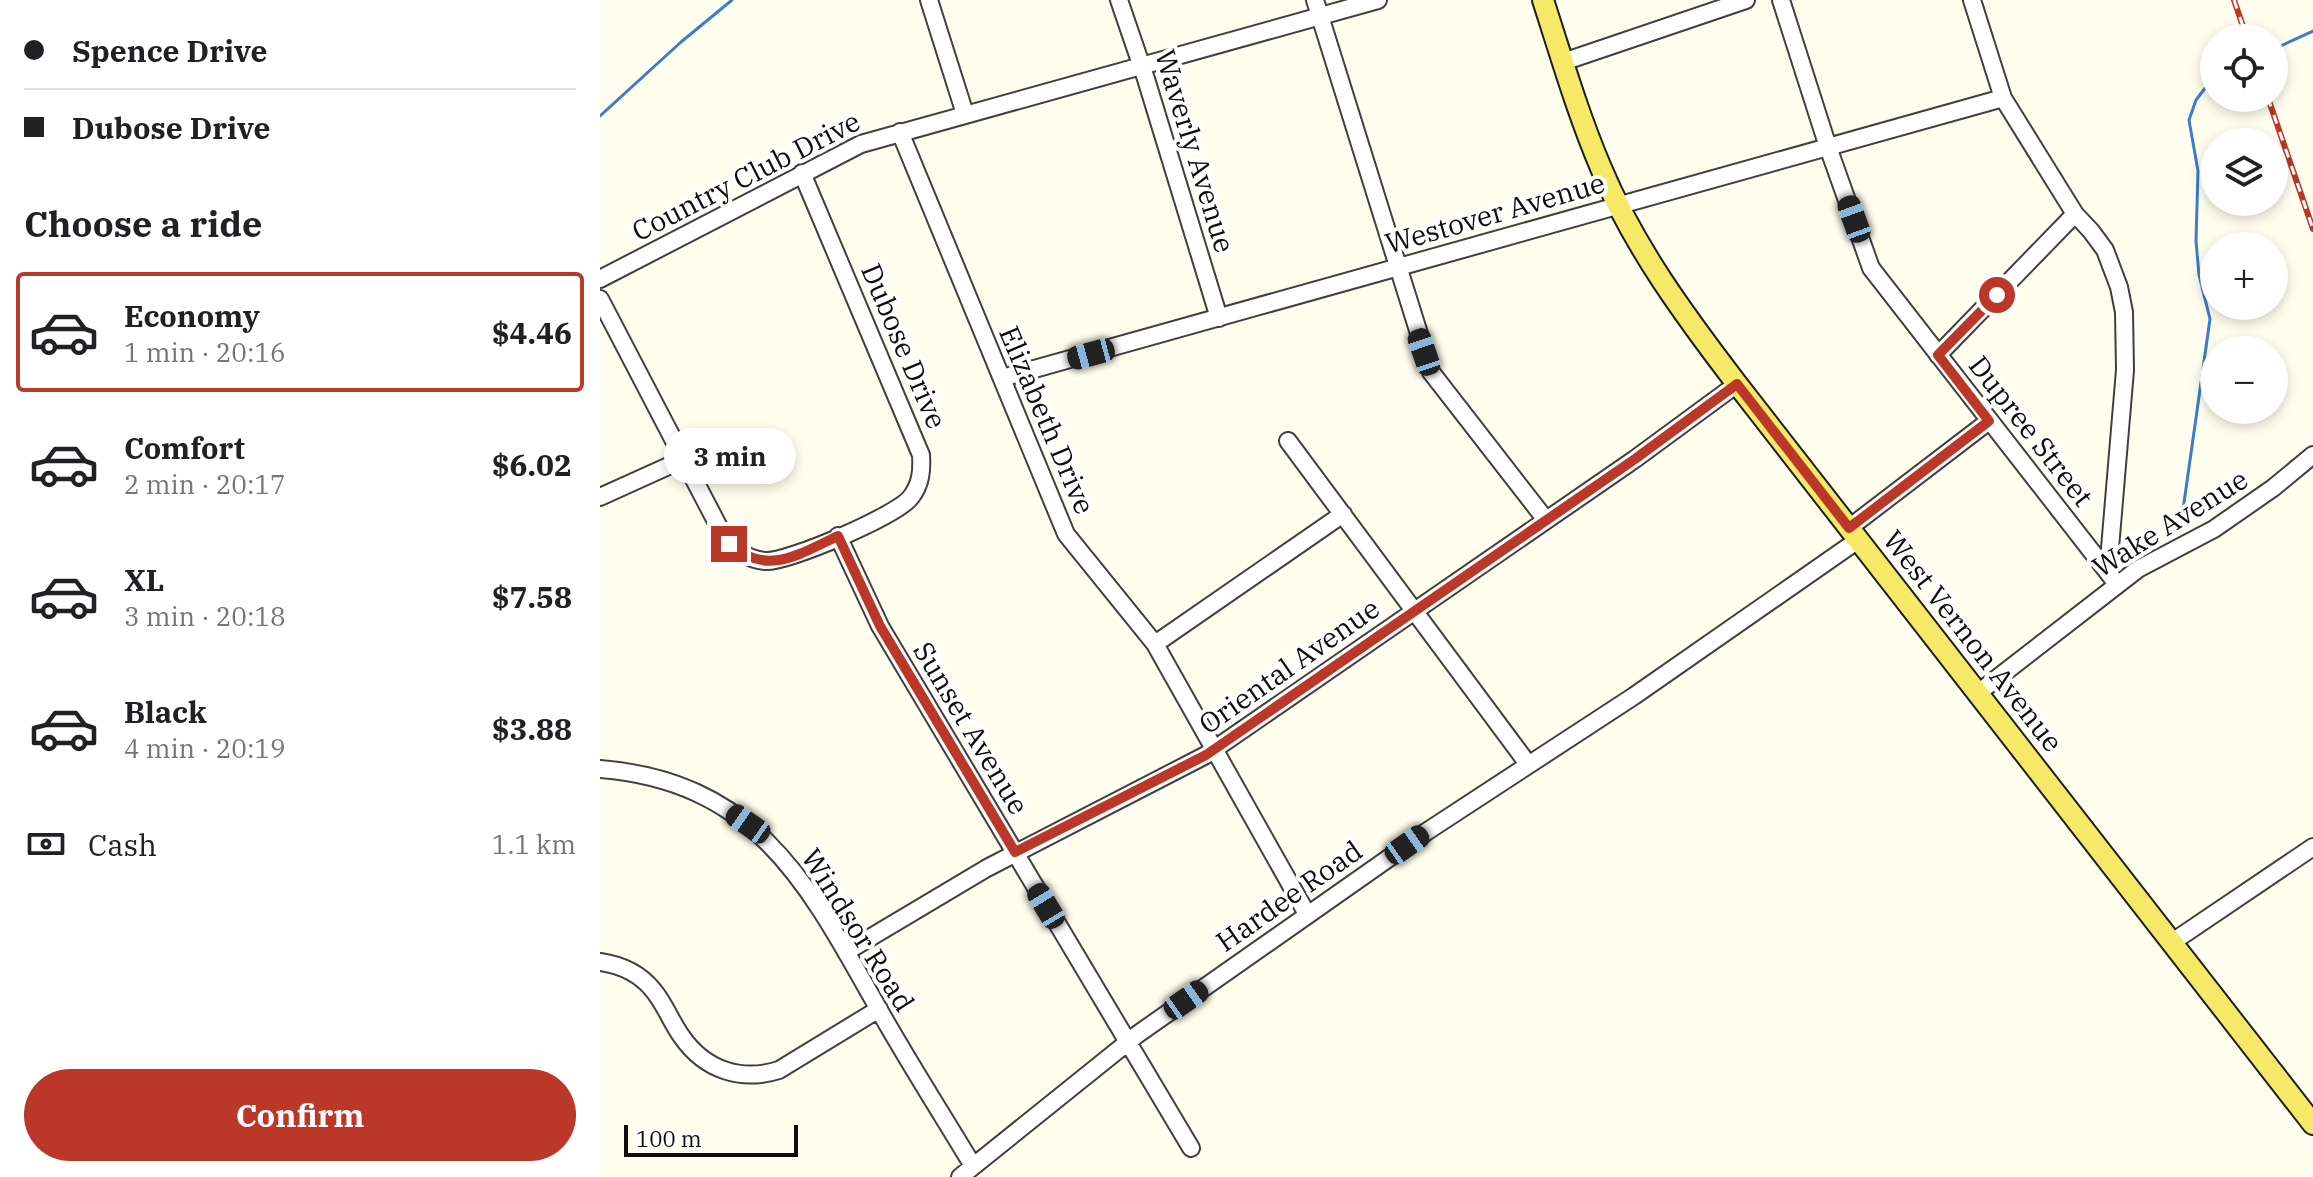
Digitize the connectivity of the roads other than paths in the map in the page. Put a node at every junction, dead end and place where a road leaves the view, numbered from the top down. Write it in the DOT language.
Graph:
graph roads {
  1 [pos="929,0"];
  2 [pos="1119,0"];
  3 [pos="1378,0"];
  4 [pos="1543,0"];
  5 [pos="1746,0"];
  6 [pos="1781,0"];
  7 [pos="1972,0"];
  8 [pos="1318,8"];
  9 [pos="1563,62"];
  10 [pos="1141,65"];
  11 [pos="2003,98"];
  12 [pos="965,114"];
  13 [pos="900,132"];
  14 [pos="1828,147"];
  15 [pos="802,173"];
  16 [pos="1618,204"];
  17 [pos="2075,214"];
  18 [pos="1401,267"];
  19 [pos="600,279"];
  20 [pos="600,299"];
  21 [pos="1219,318"];
  22 [pos="1938,355"];
  23 [pos="1002,378"];
  24 [pos="1737,384"];
  25 [pos="1989,421"];
  26 [pos="1288,441"];
  27 [pos="2313,455"];
  28 [pos="684,459"];
  29 [pos="600,497"];
  30 [pos="1343,514"];
  31 [pos="1546,520"];
  32 [pos="1854,534"];
  33 [pos="838,536"];
  34 [pos="2113,578"];
  35 [pos="1415,611"];
  36 [pos="1155,644"];
  37 [pos="1978,693"];
  38 [pos="1216,749"];
  39 [pos="1528,764"];
  40 [pos="600,769"];
  41 [pos="2313,847"];
  42 [pos="1015,852"];
  43 [pos="1307,914"];
  44 [pos="2171,943"];
  45 [pos="846,952"];
  46 [pos="600,962"];
  47 [pos="879,1009"];
  48 [pos="1127,1041"];
  49 [pos="2313,1124"];
  50 [pos="1191,1148"];
  51 [pos="967,1172"];
  1 -- 12 [label="street"];
  2 -- 10 [label="street, Waverly Avenue"];
  3 -- 8 [label="street, Country Club Drive"];
  4 -- 9 [label="main road, West Vernon Avenue"];
  5 -- 9 [label="street"];
  6 -- 14 [label="street, Dupree Street"];
  7 -- 11 [label="street"];
  8 -- 10 [label="street, Country Club Drive"];
  8 -- 18 [label="street"];
  9 -- 16 [label="main road, West Vernon Avenue"];
  10 -- 12 [label="street, Country Club Drive"];
  10 -- 21 [label="street, Waverly Avenue"];
  11 -- 14 [label="street, Westover Avenue"];
  11 -- 17 [label="street"];
  12 -- 13 [label="street, Country Club Drive"];
  13 -- 15 [label="street, Country Club Drive"];
  13 -- 23 [label="street, Elizabeth Drive"];
  14 -- 16 [label="street, Westover Avenue"];
  14 -- 22 [label="street, Dupree Street"];
  15 -- 19 [label="street, Country Club Drive"];
  15 -- 33 [label="street, Dubose Drive"];
  16 -- 18 [label="street, Westover Avenue"];
  16 -- 24 [label="main road, West Vernon Avenue"];
  17 -- 22 [label="street"];
  17 -- 34 [label="street"];
  18 -- 21 [label="street, Westover Avenue"];
  18 -- 31 [label="street"];
  20 -- 28 [label="street, Dubose Drive"];
  21 -- 23 [label="street, Westover Avenue"];
  22 -- 25 [label="street, Dupree Street"];
  23 -- 36 [label="street, Elizabeth Drive"];
  24 -- 31 [label="street, Oriental Avenue"];
  24 -- 32 [label="main road, West Vernon Avenue"];
  25 -- 32 [label="street, Hardee Road"];
  25 -- 34 [label="street, Dupree Street"];
  26 -- 30 [label="street"];
  27 -- 34 [label="street, Wake Avenue"];
  28 -- 29 [label="street"];
  28 -- 33 [label="street, Dubose Drive"];
  30 -- 35 [label="street"];
  30 -- 36 [label="street"];
  31 -- 35 [label="street, Oriental Avenue"];
  32 -- 37 [label="main road, West Vernon Avenue"];
  32 -- 39 [label="street, Hardee Road"];
  33 -- 42 [label="street, Sunset Avenue"];
  34 -- 37 [label="street, Wake Avenue"];
  35 -- 38 [label="street, Oriental Avenue"];
  35 -- 39 [label="street"];
  36 -- 38 [label="street, Elizabeth Drive"];
  37 -- 44 [label="main road, West Vernon Avenue"];
  38 -- 42 [label="street, Oriental Avenue"];
  38 -- 43 [label="street, Elizabeth Drive"];
  39 -- 43 [label="street, Hardee Road"];
  40 -- 45 [label="street, Windsor Road"];
  41 -- 44 [label="street"];
  42 -- 45 [label="street, Oriental Avenue"];
  42 -- 48 [label="street, Sunset Avenue"];
  43 -- 48 [label="street, Hardee Road"];
  44 -- 49 [label="main road, West Vernon Avenue"];
  45 -- 47 [label="street, Windsor Road"];
  46 -- 47 [label="street"];
  47 -- 51 [label="street, Windsor Road"];
  48 -- 50 [label="street, Sunset Avenue"];
  48 -- 51 [label="street, Hardee Road"];
}
